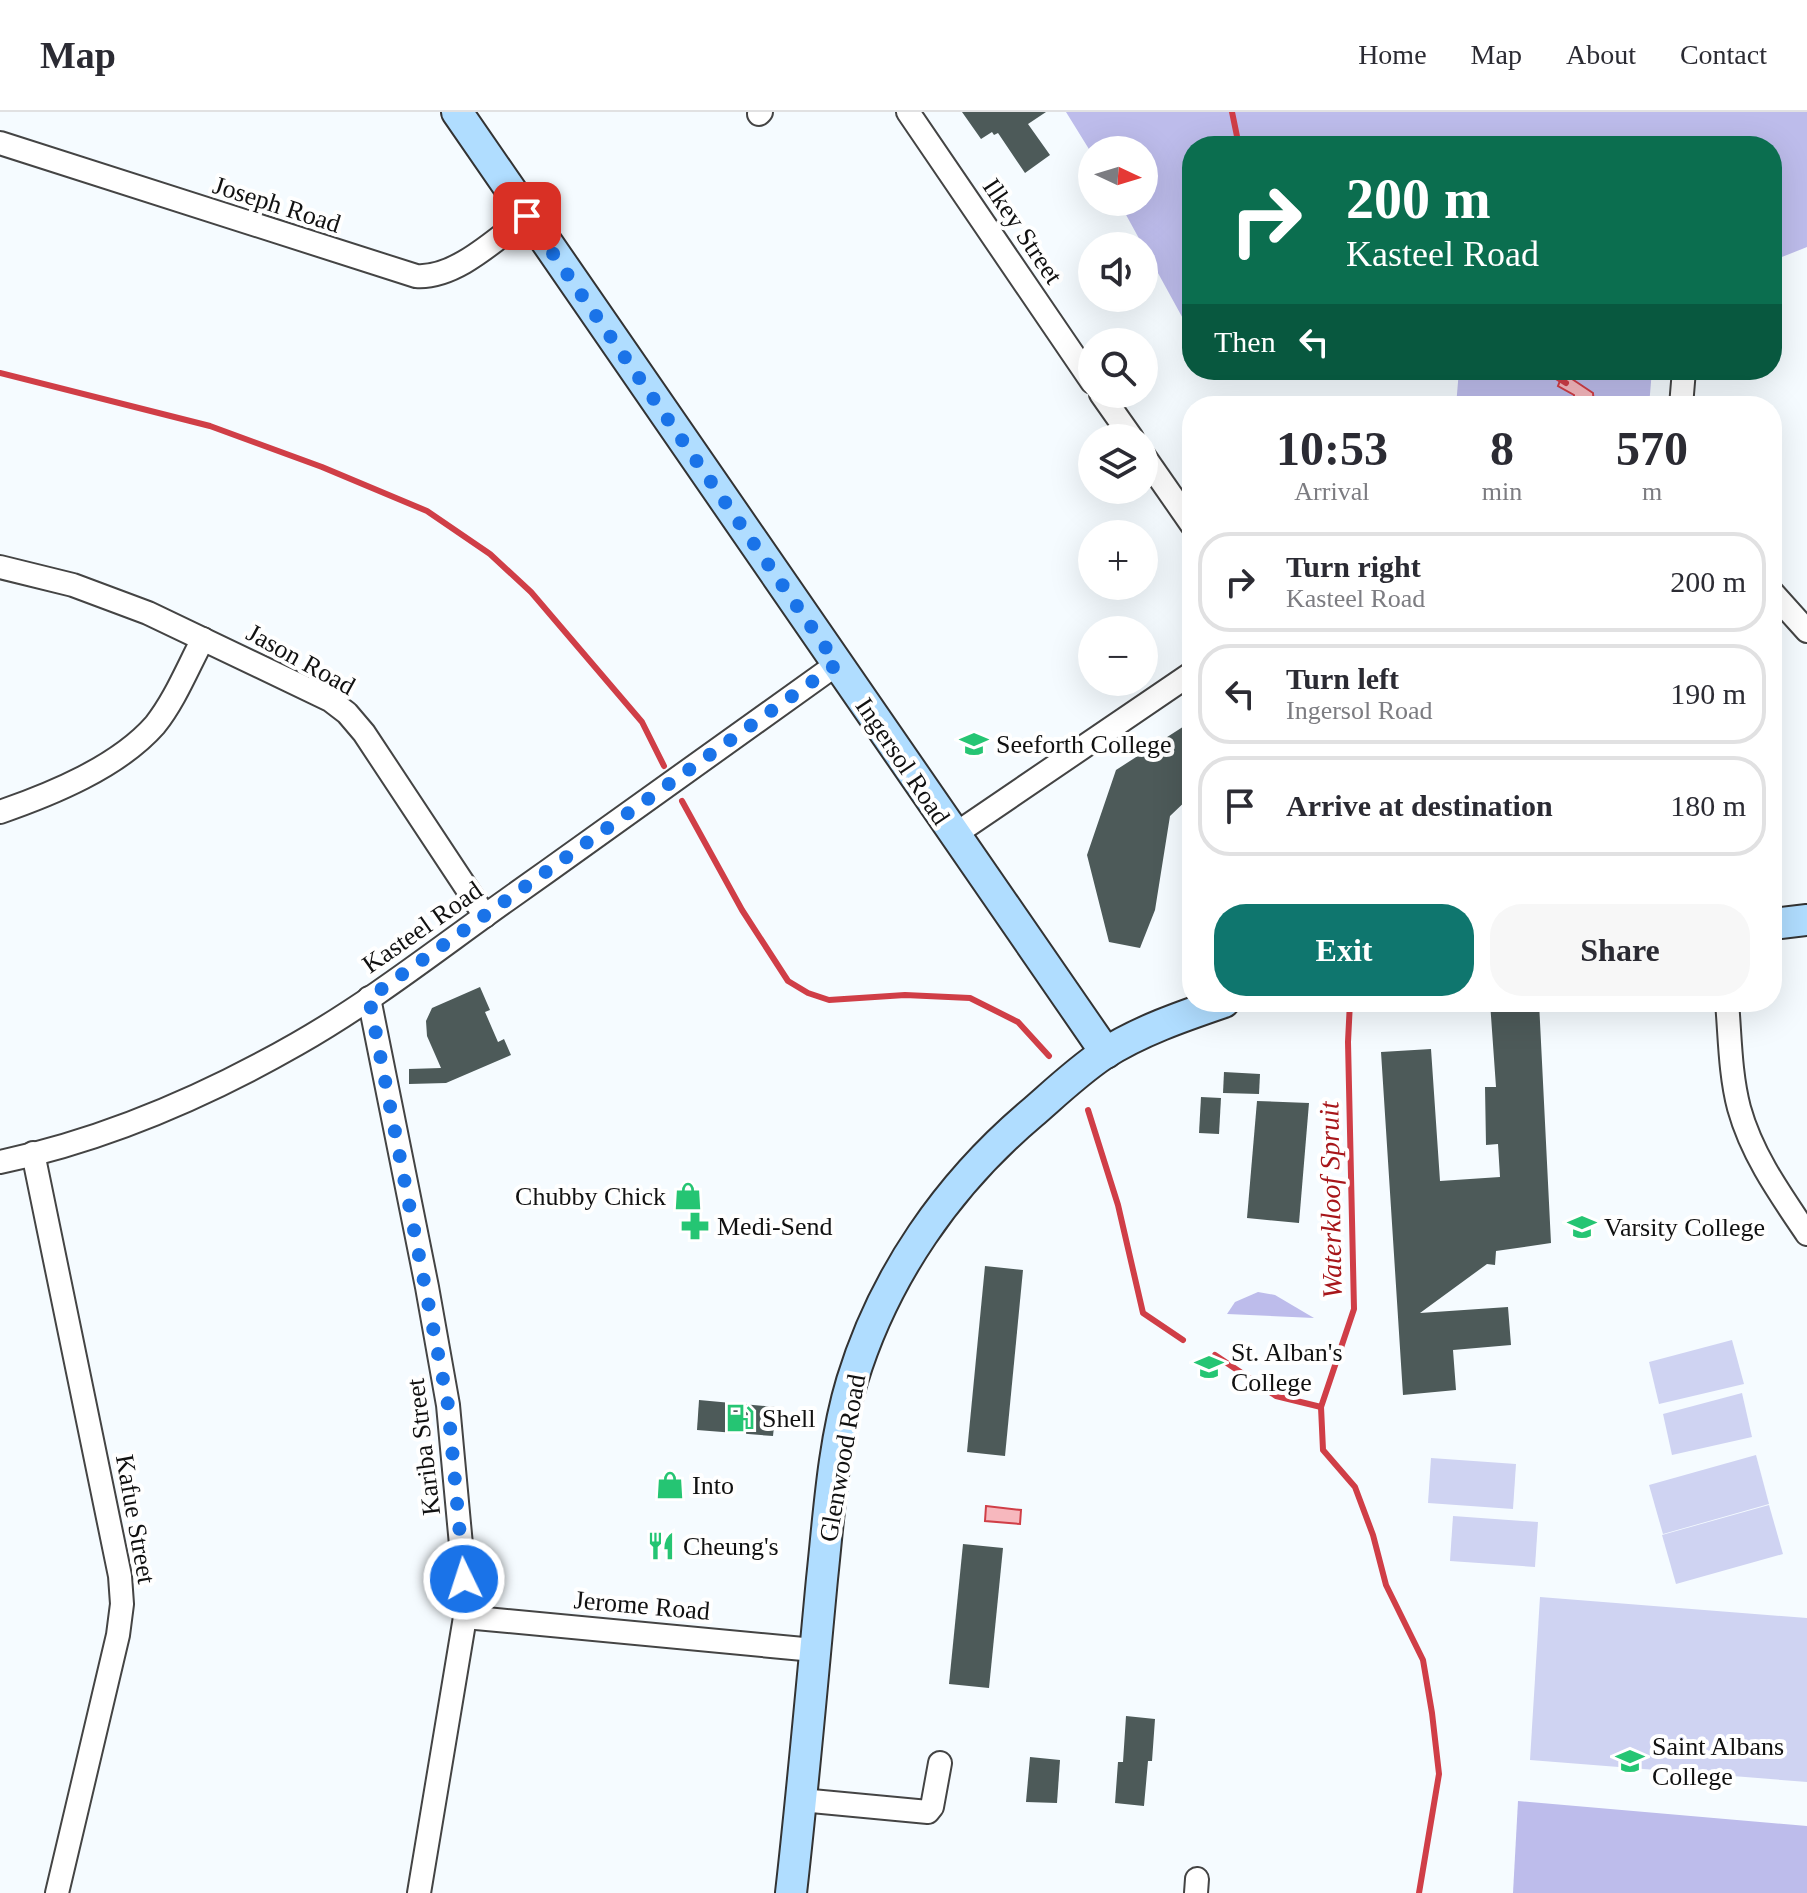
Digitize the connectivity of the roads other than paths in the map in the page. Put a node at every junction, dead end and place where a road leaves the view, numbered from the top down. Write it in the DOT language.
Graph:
graph roads {
  1 [pos="457,112"];
  2 [pos="908,112"];
  3 [pos="0,143"];
  4 [pos="527,216"];
  5 [pos="1078,361"];
  6 [pos="1158,476"];
  7 [pos="1182,511"];
  8 [pos="0,567"];
  9 [pos="1782,603"];
  10 [pos="1807,631"];
  11 [pos="203,639"];
  12 [pos="837,664"];
  13 [pos="1182,680"];
  14 [pos="0,812"];
  15 [pos="954,835"];
  16 [pos="485,916"];
  17 [pos="1807,920"];
  18 [pos="1782,923"];
  19 [pos="369,998"];
  20 [pos="1195,1012"];
  21 [pos="1728,1012"];
  22 [pos="1106,1053"];
  23 [pos="33,1153"];
  24 [pos="0,1162"];
  25 [pos="1807,1234"];
  26 [pos="465,1617"];
  27 [pos="814,1650"];
  28 [pos="940,1763"];
  29 [pos="801,1800"];
  30 [pos="57,1893"];
  31 [pos="419,1893"];
  32 [pos="791,1893"];
  1 -- 4 [label="street, Ingersol Road"];
  2 -- 5 [label="street, Ilkey Street"];
  3 -- 4 [label="street, Joseph Road"];
  4 -- 12 [label="street, Ingersol Road"];
  6 -- 7 [label="street"];
  8 -- 11 [label="street, Jason Road"];
  9 -- 10 [label="street"];
  11 -- 14 [label="street"];
  11 -- 16 [label="street, Jason Road"];
  12 -- 15 [label="street, Ingersol Road"];
  12 -- 16 [label="street, Kasteel Road"];
  13 -- 15 [label="street"];
  15 -- 22 [label="street, Ingersol Road"];
  16 -- 19 [label="street, Kasteel Road"];
  17 -- 18 [label="street"];
  19 -- 23 [label="street, Kasteel Road"];
  19 -- 26 [label="street, Kariba Street"];
  20 -- 22 [label="street, Glenwood Road"];
  21 -- 25 [label="street"];
  22 -- 27 [label="street, Glenwood Road"];
  23 -- 24 [label="street, Kasteel Road"];
  23 -- 30 [label="street, Kafue Street"];
  26 -- 27 [label="street, Jerome Road"];
  26 -- 31 [label="street, Kariba Street"];
  27 -- 29 [label="street, Glenwood Road"];
  28 -- 29 [label="street"];
  29 -- 32 [label="street, Glenwood Road"];
}
